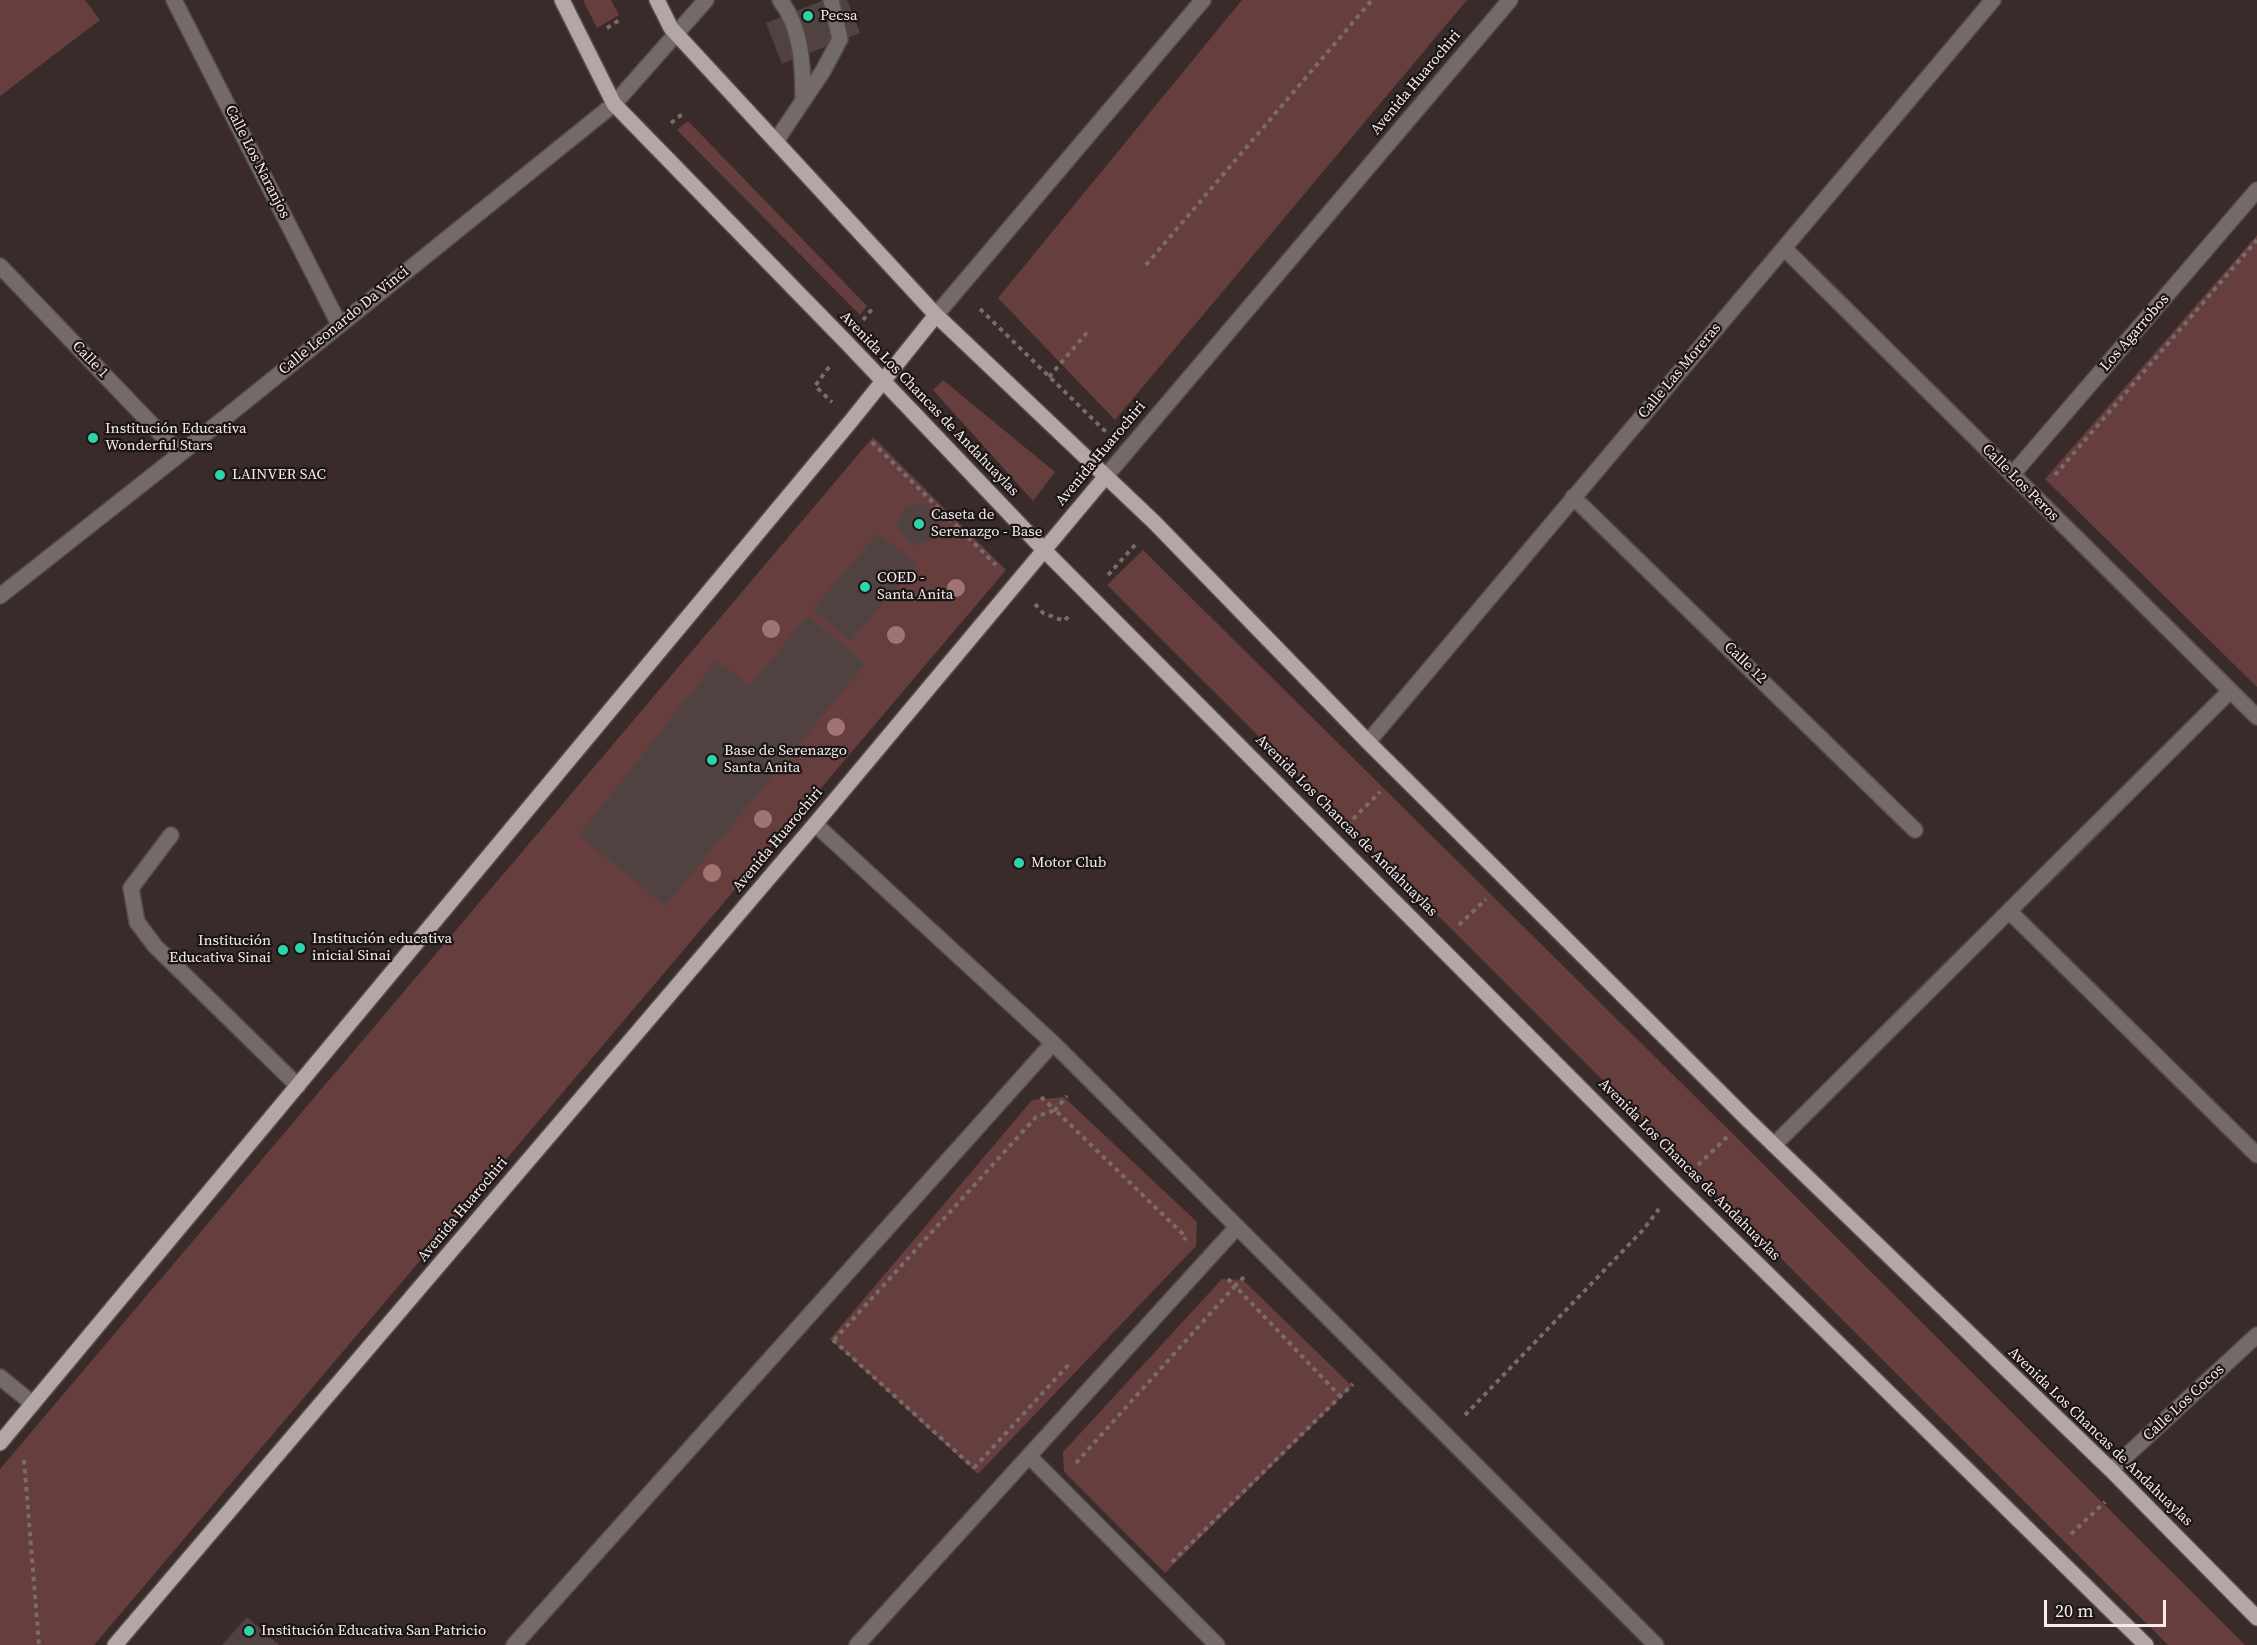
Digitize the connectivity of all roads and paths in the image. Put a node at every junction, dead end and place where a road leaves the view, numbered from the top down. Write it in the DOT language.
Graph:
graph roads {
  1 [pos="174,0"];
  2 [pos="562,0"];
  3 [pos="657,0"];
  4 [pos="706,0"];
  5 [pos="780,0"];
  6 [pos="831,0"];
  7 [pos="1203,0"];
  8 [pos="1372,0"];
  9 [pos="1510,0"];
  10 [pos="1993,0"];
  11 [pos="676,34"];
  12 [pos="803,101"];
  13 [pos="614,104"];
  14 [pos="685,112"];
  15 [pos="668,125"];
  16 [pos="776,141"];
  17 [pos="2257,190"];
  18 [pos="2257,240"];
  19 [pos="1784,248"];
  20 [pos="1146,265"];
  21 [pos="0,266"];
  22 [pos="872,309"];
  23 [pos="980,309"];
  24 [pos="936,315"];
  25 [pos="862,321"];
  26 [pos="339,324"];
  27 [pos="1090,329"];
  28 [pos="829,367"];
  29 [pos="1049,377"];
  30 [pos="883,382"];
  31 [pos="832,403"];
  32 [pos="1112,437"];
  33 [pos="872,441"];
  34 [pos="180,454"];
  35 [pos="2012,475"];
  36 [pos="1106,476"];
  37 [pos="2052,479"];
  38 [pos="1573,497"];
  39 [pos="1135,544"];
  40 [pos="1045,551"];
  41 [pos="1002,572"];
  42 [pos="1102,583"];
  43 [pos="0,596"];
  44 [pos="1076,610"];
  45 [pos="1043,612"];
  46 [pos="2230,691"];
  47 [pos="2257,717"];
  48 [pos="1368,742"];
  49 [pos="1399,773"];
  50 [pos="815,824"];
  51 [pos="1916,830"];
  52 [pos="171,835"];
  53 [pos="1334,839"];
  54 [pos="1506,880"];
  55 [pos="2010,912"];
  56 [pos="1439,945"];
  57 [pos="1053,1043"];
  58 [pos="1085,1075"];
  59 [pos="1022,1079"];
  60 [pos="298,1086"];
  61 [pos="1055,1110"];
  62 [pos="1732,1133"];
  63 [pos="1774,1145"];
  64 [pos="2257,1155"];
  65 [pos="1692,1172"];
  66 [pos="1677,1185"];
  67 [pos="1237,1227"];
  68 [pos="1186,1237"];
  69 [pos="2257,1335"];
  70 [pos="0,1377"];
  71 [pos="33,1404"];
  72 [pos="1445,1435"];
  73 [pos="0,1443"];
  74 [pos="1029,1456"];
  75 [pos="24,1459"];
  76 [pos="1074,1466"];
  77 [pos="974,1468"];
  78 [pos="2111,1470"];
  79 [pos="2124,1484"];
  80 [pos="2051,1553"];
  81 [pos="1172,1562"];
  82 [pos="2257,1618"];
  83 [pos="39,1645"];
  84 [pos="115,1645"];
  85 [pos="514,1645"];
  86 [pos="857,1645"];
  87 [pos="1217,1645"];
  88 [pos="1656,1645"];
  89 [pos="2146,1645"];
  1 -- 26 [label="street, Calle Los Naranjos"];
  2 -- 13 [label="main road, Avenida Los Chancas de Andahuaylas"];
  3 -- 11 [label="main road, Avenida Los Chancas de Andahuaylas"];
  4 -- 11 [label="street, Calle Leonardo Da Vinci"];
  5 -- 12 [label="street"];
  6 -- 12 [label="street"];
  7 -- 24 [label="street"];
  8 -- 20 [label="path"];
  9 -- 36 [label="street, Avenida Huarochiri"];
  10 -- 19 [label="street, Calle Las Moreras"];
  11 -- 13 [label="street, Calle Leonardo Da Vinci"];
  11 -- 16 [label="main road, Avenida Los Chancas de Andahuaylas"];
  12 -- 16 [label="street"];
  13 -- 26 [label="street, Calle Leonardo Da Vinci"];
  13 -- 30 [label="main road, Avenida Los Chancas de Andahuaylas"];
  14 -- 15 [label="path"];
  16 -- 24 [label="main road, Avenida Los Chancas de Andahuaylas"];
  17 -- 35 [label="street, Los Agarrobos"];
  18 -- 37 [label="path"];
  19 -- 35 [label="street, Calle Los Peros"];
  19 -- 38 [label="street, Calle Las Moreras"];
  21 -- 34 [label="street, Calle 1"];
  22 -- 25 [label="path"];
  23 -- 29 [label="path"];
  24 -- 30 [label="main road"];
  24 -- 36 [label="main road, Avenida Los Chancas de Andahuaylas"];
  26 -- 34 [label="street, Calle Leonardo Da Vinci"];
  27 -- 29 [label="path"];
  28 -- 31 [label="path"];
  29 -- 32 [label="path"];
  30 -- 40 [label="main road, Avenida Los Chancas de Andahuaylas"];
  30 -- 60 [label="main road"];
  33 -- 41 [label="path"];
  34 -- 43 [label="street, Calle Leonardo Da Vinci"];
  35 -- 46 [label="street, Calle Los Peros"];
  36 -- 40 [label="main road, Avenida Huarochiri"];
  36 -- 48 [label="main road, Avenida Los Chancas de Andahuaylas"];
  38 -- 48 [label="street, Calle Las Moreras"];
  38 -- 51 [label="street, Calle 12"];
  39 -- 42 [label="path"];
  40 -- 50 [label="main road, Avenida Huarochiri"];
  40 -- 53 [label="main road, Avenida Los Chancas de Andahuaylas"];
  44 -- 45 [label="path"];
  46 -- 47 [label="street, Calle Los Peros"];
  46 -- 55 [label="street"];
  48 -- 49 [label="main road, Avenida Los Chancas de Andahuaylas"];
  49 -- 53 [label="path"];
  49 -- 54 [label="main road, Avenida Los Chancas de Andahuaylas"];
  50 -- 57 [label="street"];
  50 -- 84 [label="main road, Avenida Huarochiri"];
  52 -- 60 [label="street"];
  53 -- 56 [label="main road, Avenida Los Chancas de Andahuaylas"];
  54 -- 56 [label="path"];
  54 -- 63 [label="main road, Avenida Los Chancas de Andahuaylas"];
  55 -- 63 [label="street"];
  55 -- 64 [label="street"];
  56 -- 66 [label="main road, Avenida Los Chancas de Andahuaylas"];
  57 -- 58 [label="street"];
  57 -- 59 [label="street"];
  58 -- 61 [label="path"];
  58 -- 67 [label="street"];
  59 -- 61 [label="path"];
  59 -- 85 [label="street"];
  60 -- 71 [label="main road"];
  61 -- 68 [label="path"];
  61 -- 77 [label="path"];
  62 -- 65 [label="path"];
  63 -- 78 [label="main road, Avenida Los Chancas de Andahuaylas"];
  66 -- 72 [label="path"];
  66 -- 80 [label="main road, Avenida Los Chancas de Andahuaylas"];
  67 -- 72 [label="street"];
  67 -- 74 [label="street"];
  69 -- 78 [label="street, Calle Los Cocos"];
  70 -- 71 [label="street"];
  71 -- 73 [label="main road"];
  72 -- 88 [label="street"];
  74 -- 86 [label="street"];
  74 -- 87 [label="street"];
  75 -- 83 [label="path"];
  76 -- 81 [label="path"];
  78 -- 79 [label="main road, Avenida Los Chancas de Andahuaylas"];
  79 -- 80 [label="path"];
  79 -- 82 [label="main road, Avenida Los Chancas de Andahuaylas"];
  80 -- 89 [label="main road, Avenida Los Chancas de Andahuaylas"];
}
